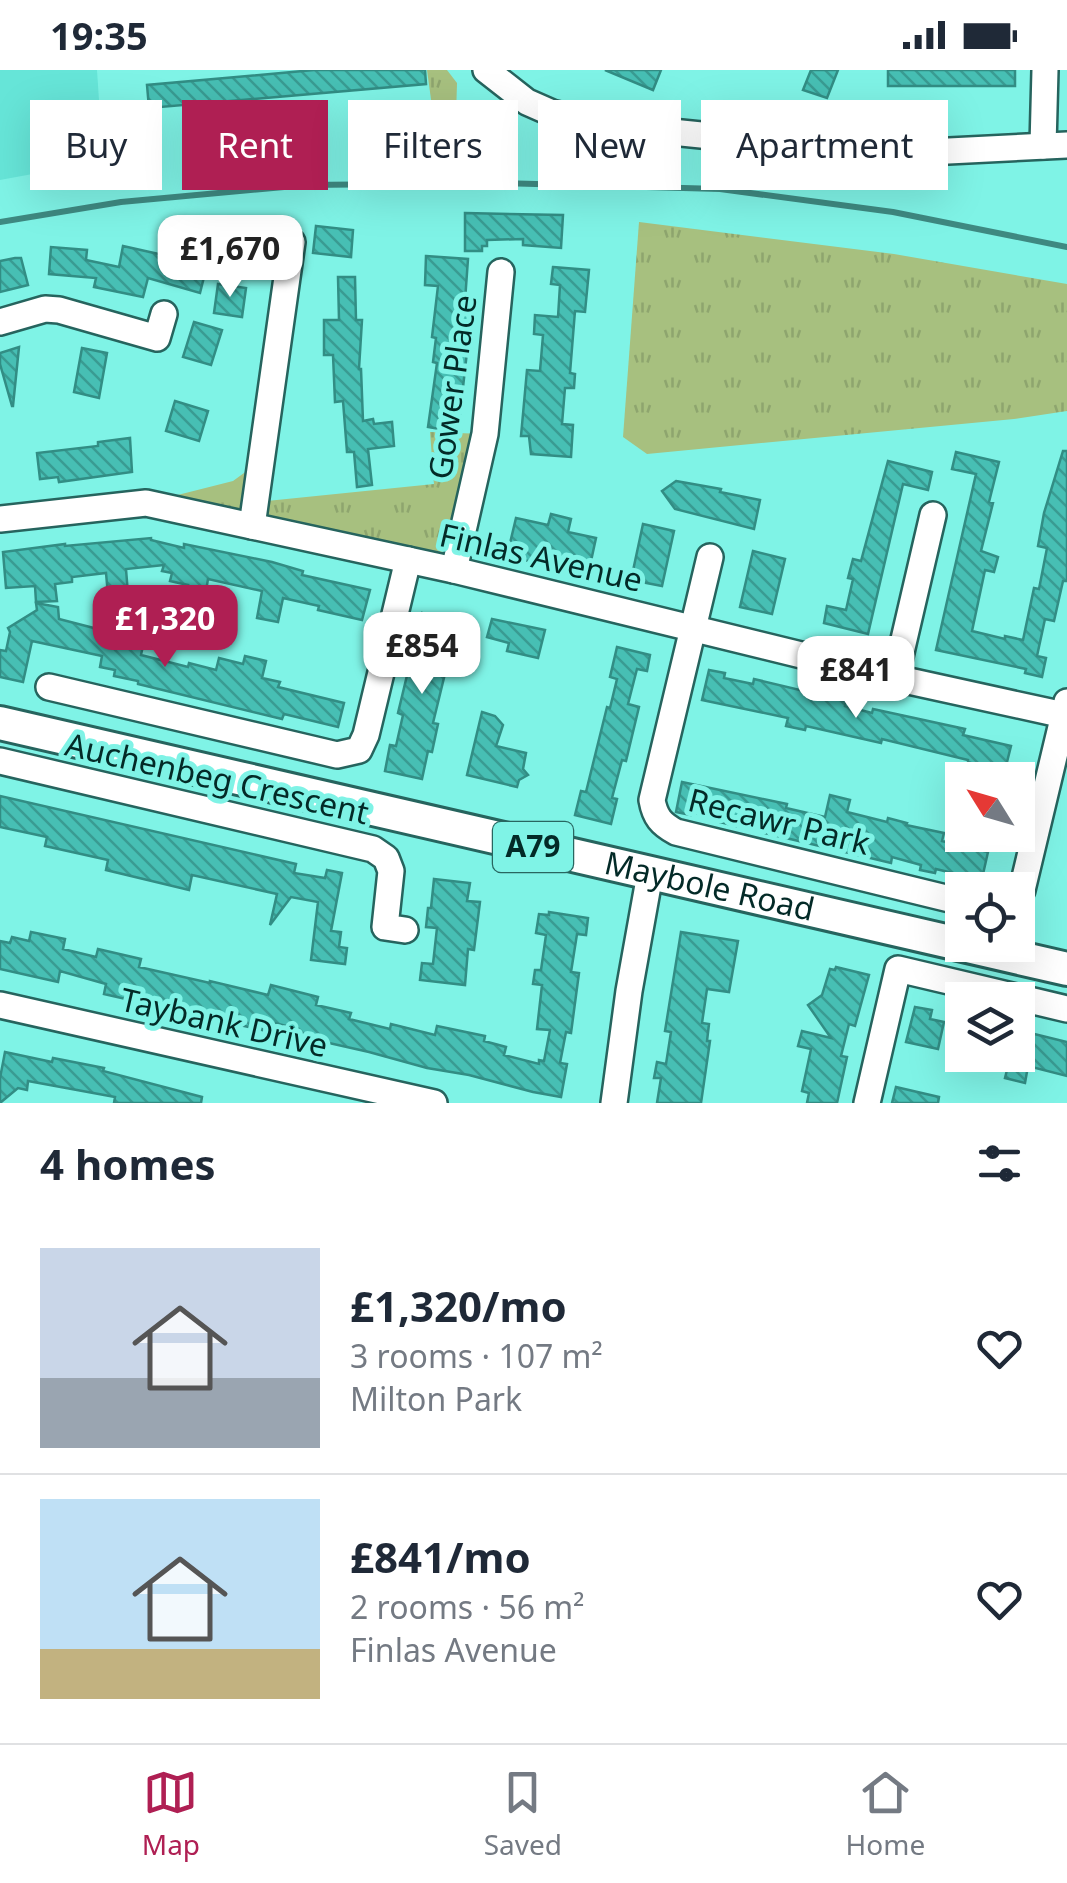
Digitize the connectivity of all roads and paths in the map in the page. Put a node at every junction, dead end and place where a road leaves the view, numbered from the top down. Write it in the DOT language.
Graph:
graph roads {
  1 [pos="486,70"];
  2 [pos="1045,70"];
  3 [pos="1055,146"];
  4 [pos="292,242"];
  5 [pos="501,272"];
  6 [pos="164,314"];
  7 [pos="0,322"];
  8 [pos="933,515"];
  9 [pos="0,519"];
  10 [pos="252,526"];
  11 [pos="710,556"];
  12 [pos="408,560"];
  13 [pos="454,570"];
  14 [pos="692,626"];
  15 [pos="895,678"];
  16 [pos="49,687"];
  17 [pos="1065,708"];
  18 [pos="0,723"];
  19 [pos="0,761"];
  20 [pos="1026,872"];
  21 [pos="650,874"];
  22 [pos="945,898"];
  23 [pos="406,930"];
  24 [pos="1067,970"];
  25 [pos="0,1005"];
  26 [pos="1067,1009"];
  27 [pos="365,1096"];
  28 [pos="434,1103"];
  29 [pos="614,1103"];
  30 [pos="867,1103"];
  1 -- 3 [label="street"];
  2 -- 3 [label="street"];
  4 -- 10 [label="street"];
  5 -- 13 [label="street, Gower Place"];
  6 -- 7 [label="street"];
  8 -- 15 [label="street"];
  9 -- 10 [label="street, Finlas Avenue"];
  10 -- 12 [label="street, Finlas Avenue"];
  11 -- 14 [label="street"];
  12 -- 13 [label="street, Finlas Avenue"];
  12 -- 16 [label="street"];
  13 -- 14 [label="street, Finlas Avenue"];
  14 -- 15 [label="street, Finlas Avenue"];
  14 -- 22 [label="street, Recawr Park"];
  15 -- 17 [label="street, Finlas Avenue"];
  17 -- 20 [label="street"];
  18 -- 21 [label="main road, Maybole Road / A79"];
  19 -- 23 [label="street, Auchenbeg Crescent"];
  21 -- 24 [label="main road, Maybole Road / A79"];
  21 -- 29 [label="street"];
  25 -- 27 [label="street, Taybank Drive"];
  26 -- 30 [label="street"];
  27 -- 28 [label="street, Taybank Drive"];
}
